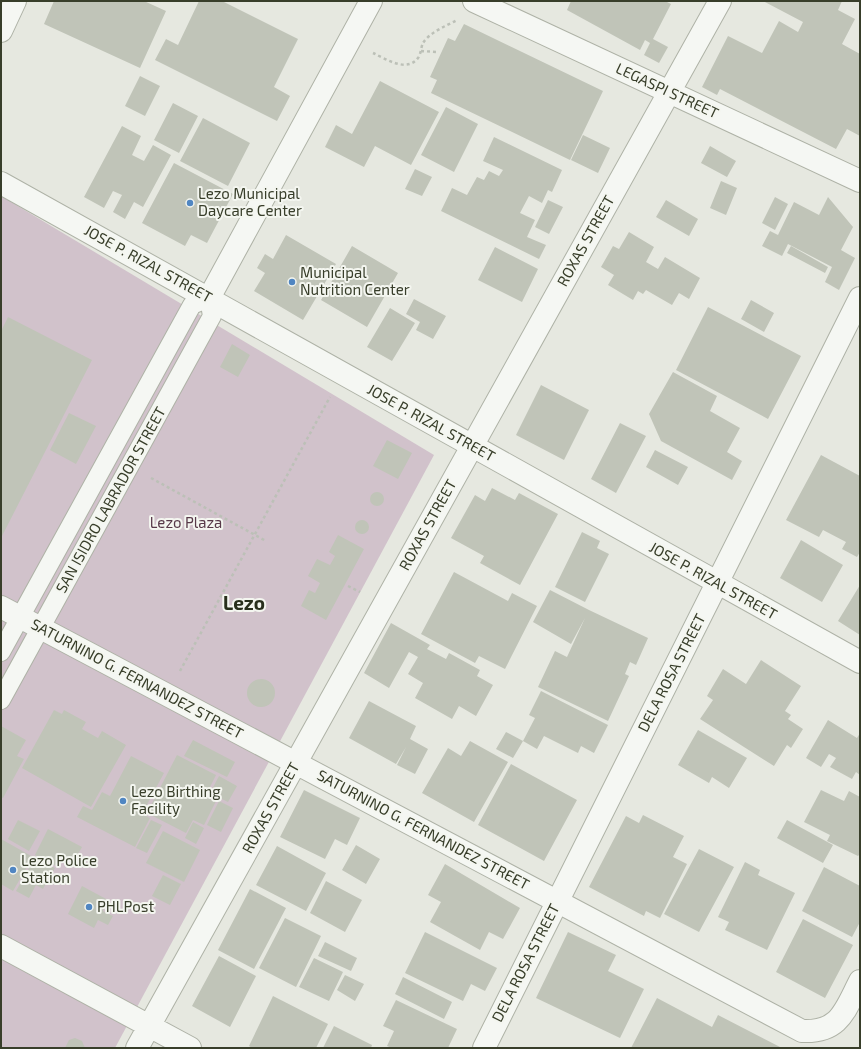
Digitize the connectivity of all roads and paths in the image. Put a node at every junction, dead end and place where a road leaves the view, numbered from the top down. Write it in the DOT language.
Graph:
graph roads {
  1 [pos="15,1"];
  2 [pos="371,1"];
  3 [pos="474,1"];
  4 [pos="720,1"];
  5 [pos="461,19"];
  6 [pos="1,31"];
  7 [pos="349,41"];
  8 [pos="421,50"];
  9 [pos="437,52"];
  10 [pos="669,92"];
  11 [pos="860,181"];
  12 [pos="1,183"];
  13 [pos="209,298"];
  14 [pos="860,298"];
  15 [pos="343,374"];
  16 [pos="472,446"];
  17 [pos="130,467"];
  18 [pos="254,535"];
  19 [pos="266,541"];
  20 [pos="717,583"];
  21 [pos="1,607"];
  22 [pos="20,617"];
  23 [pos="41,628"];
  24 [pos="1,652"];
  25 [pos="860,662"];
  26 [pos="167,695"];
  27 [pos="1,700"];
  28 [pos="296,763"];
  29 [pos="557,901"];
  30 [pos="1,946"];
  31 [pos="860,981"];
  32 [pos="149,1026"];
  33 [pos="137,1048"];
  34 [pos="190,1048"];
  35 [pos="484,1048"];
  1 -- 6 [label="street"];
  2 -- 7 [label="street"];
  3 -- 10 [label="street, LEGASPI STREET"];
  4 -- 10 [label="street, ROXAS STREET"];
  5 -- 8 [label="path"];
  7 -- 8 [label="path"];
  7 -- 13 [label="street"];
  8 -- 9 [label="path"];
  10 -- 11 [label="street, LEGASPI STREET"];
  10 -- 16 [label="street, ROXAS STREET"];
  12 -- 13 [label="street, JOSE P. RIZAL STREET"];
  13 -- 15 [label="street, JOSE P. RIZAL STREET"];
  13 -- 17 [label="lane, SAN ISIDRO LABRADOR STREET"];
  13 -- 22 [label="lane, SAN ISIDRO LABRADOR STREET"];
  14 -- 20 [label="street, DELA ROSA STREET"];
  15 -- 16 [label="street, JOSE P. RIZAL STREET"];
  15 -- 18 [label="path"];
  16 -- 20 [label="street, JOSE P. RIZAL STREET"];
  16 -- 28 [label="street, ROXAS STREET"];
  17 -- 18 [label="path"];
  17 -- 23 [label="lane, SAN ISIDRO LABRADOR STREET"];
  18 -- 19 [label="path"];
  18 -- 26 [label="path"];
  20 -- 25 [label="street, JOSE P. RIZAL STREET"];
  20 -- 29 [label="street, DELA ROSA STREET"];
  21 -- 22 [label="street, SATURNINO G. FERNANDEZ STREET"];
  22 -- 23 [label="street, SATURNINO G. FERNANDEZ STREET"];
  22 -- 24 [label="lane, SAN ISIDRO LABRADOR STREET"];
  23 -- 26 [label="street, SATURNINO G. FERNANDEZ STREET"];
  23 -- 27 [label="lane, SAN ISIDRO LABRADOR STREET"];
  26 -- 28 [label="street, SATURNINO G. FERNANDEZ STREET"];
  28 -- 29 [label="street, SATURNINO G. FERNANDEZ STREET"];
  28 -- 32 [label="street, ROXAS STREET"];
  29 -- 31 [label="street, SATURNINO G. FERNANDEZ STREET"];
  29 -- 35 [label="street, DELA ROSA STREET"];
  30 -- 32 [label="street"];
  32 -- 33 [label="street, ROXAS STREET"];
  32 -- 34 [label="street"];
}
